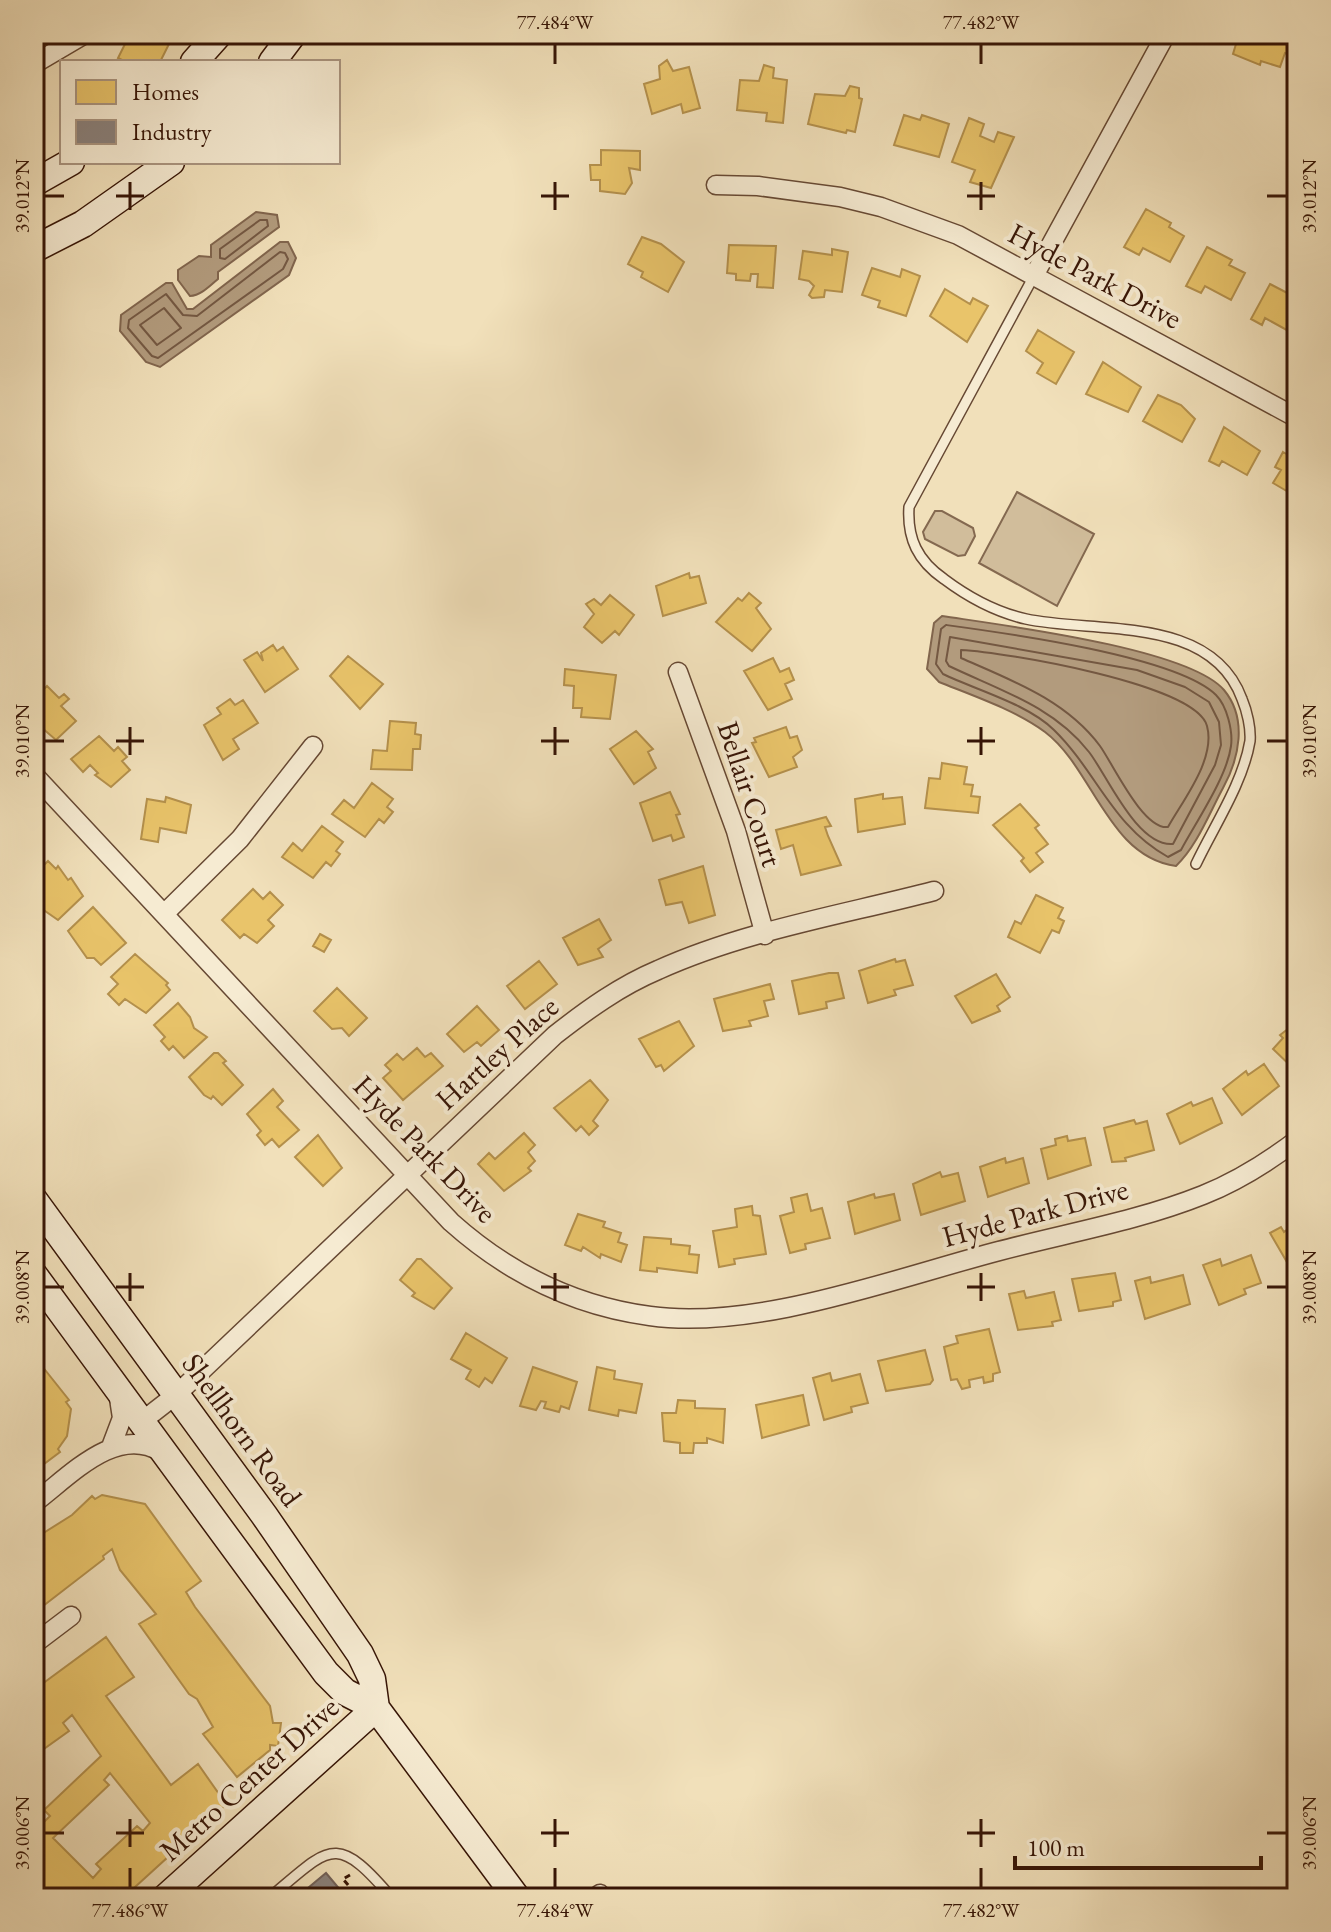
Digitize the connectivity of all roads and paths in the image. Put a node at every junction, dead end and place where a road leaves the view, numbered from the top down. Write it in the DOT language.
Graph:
graph roads {
  1 [pos="85,34"];
  2 [pos="219,34"];
  3 [pos="293,34"];
  4 [pos="1166,34"];
  5 [pos="196,60"];
  6 [pos="274,60"];
  7 [pos="34,64"];
  8 [pos="67,164"];
  9 [pos="168,164"];
  10 [pos="34,183"];
  11 [pos="716,185"];
  12 [pos="34,249"];
  13 [pos="1035,274"];
  14 [pos="1297,418"];
  15 [pos="678,672"];
  16 [pos="313,746"];
  17 [pos="34,775"];
  18 [pos="1196,864"];
  19 [pos="934,891"];
  20 [pos="164,914"];
  21 [pos="765,935"];
  22 [pos="1297,1140"];
  23 [pos="407,1174"];
  24 [pos="34,1200"];
  25 [pos="34,1275"];
  26 [pos="118,1391"];
  27 [pos="177,1394"];
  28 [pos="141,1422"];
  29 [pos="111,1447"];
  30 [pos="161,1452"];
  31 [pos="34,1503"];
  32 [pos="71,1616"];
  33 [pos="34,1644"];
  34 [pos="376,1708"];
  35 [pos="363,1864"];
  36 [pos="165,1898"];
  37 [pos="269,1898"];
  38 [pos="359,1898"];
  39 [pos="392,1898"];
  40 [pos="517,1898"];
  1 -- 7 [label="street"];
  2 -- 5 [label="main road"];
  3 -- 6 [label="main road"];
  4 -- 13 [label="street"];
  8 -- 10 [label="main road"];
  9 -- 12 [label="main road"];
  11 -- 13 [label="street, Hyde Park Drive"];
  13 -- 14 [label="street, Hyde Park Drive"];
  13 -- 18 [label="lane"];
  15 -- 21 [label="street, Bellair Court"];
  16 -- 20 [label="street"];
  17 -- 20 [label="street, Hyde Park Drive"];
  19 -- 21 [label="street, Hartley Place"];
  20 -- 23 [label="street, Hyde Park Drive"];
  21 -- 23 [label="street, Hartley Place"];
  22 -- 23 [label="street, Hyde Park Drive"];
  23 -- 27 [label="street, Hartley Place"];
  24 -- 27 [label="main road, Shellhorn Road"];
  25 -- 26 [label="main road, Shellhorn Road"];
  26 -- 28 [label="main road, Shellhorn Road"];
  26 -- 29 [label="street"];
  27 -- 28 [label="street, Hartley Place"];
  27 -- 34 [label="main road, Shellhorn Road"];
  28 -- 30 [label="main road, Shellhorn Road"];
  29 -- 30 [label="street"];
  29 -- 31 [label="street"];
  30 -- 34 [label="main road, Shellhorn Road"];
  32 -- 33 [label="street"];
  34 -- 36 [label="main road, Metro Center Drive"];
  34 -- 40 [label="main road, Shellhorn Road"];
  35 -- 37 [label="lane"];
  35 -- 38 [label="path"];
  35 -- 39 [label="lane"];
}
